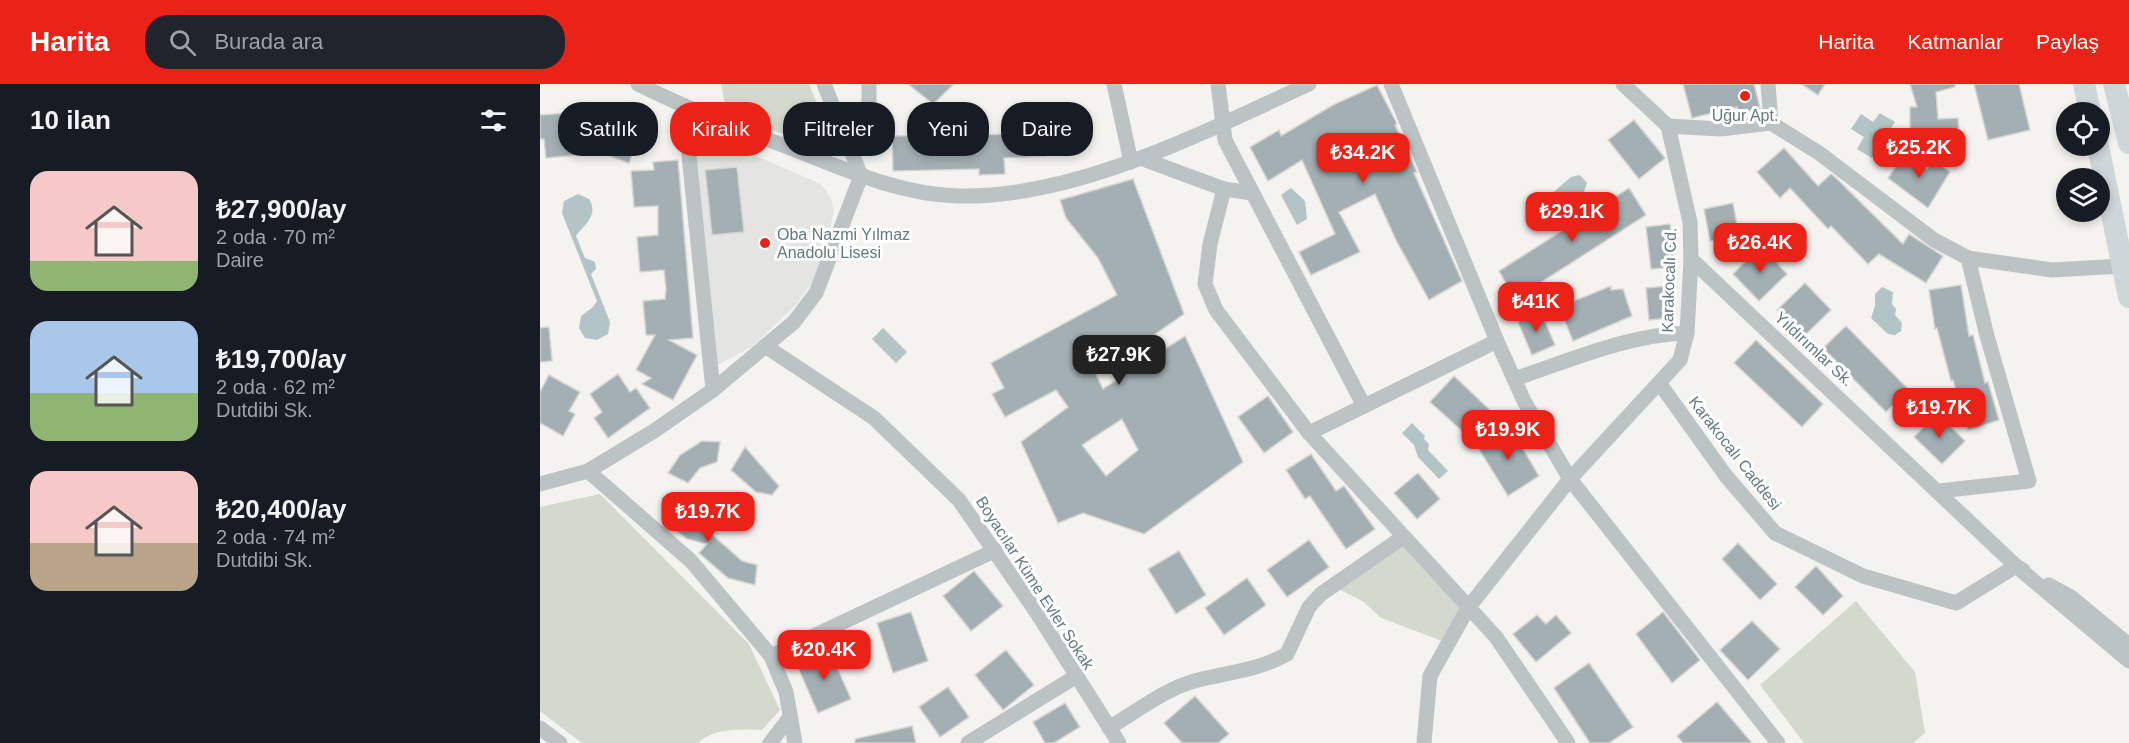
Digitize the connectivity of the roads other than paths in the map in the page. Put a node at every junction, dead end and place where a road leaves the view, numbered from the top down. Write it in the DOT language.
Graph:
graph roads {
  1 [pos="638,84"];
  2 [pos="824,84"];
  3 [pos="869,84"];
  4 [pos="1114,84"];
  5 [pos="1218,84"];
  6 [pos="1309,84"];
  7 [pos="1391,84"];
  8 [pos="1623,84"];
  9 [pos="1768,84"];
  10 [pos="2084,84"];
  11 [pos="2114,84"];
  12 [pos="674,102"];
  13 [pos="869,102"];
  14 [pos="2088,102"];
  15 [pos="1771,123"];
  16 [pos="1222,124"];
  17 [pos="1668,126"];
  18 [pos="771,141"];
  19 [pos="2129,143"];
  20 [pos="689,156"];
  21 [pos="2100,156"];
  22 [pos="1137,160"];
  23 [pos="861,176"];
  24 [pos="1224,189"];
  25 [pos="1252,193"];
  26 [pos="1968,258"];
  27 [pos="1691,259"];
  28 [pos="2122,266"];
  29 [pos="2129,297"];
  30 [pos="1687,333"];
  31 [pos="1497,341"];
  32 [pos="765,346"];
  33 [pos="1514,379"];
  34 [pos="1660,384"];
  35 [pos="713,390"];
  36 [pos="1364,406"];
  37 [pos="1309,434"];
  38 [pos="588,471"];
  39 [pos="1570,479"];
  40 [pos="540,484"];
  41 [pos="1939,491"];
  42 [pos="1403,537"];
  43 [pos="996,550"];
  44 [pos="2016,566"];
  45 [pos="1468,608"];
  46 [pos="2129,645"];
  47 [pos="771,656"];
  48 [pos="2129,661"];
  49 [pos="1076,677"];
  50 [pos="790,717"];
  51 [pos="540,728"];
  52 [pos="1109,728"];
  53 [pos="560,743"];
  54 [pos="770,743"];
  55 [pos="795,743"];
  56 [pos="968,743"];
  57 [pos="1119,743"];
  58 [pos="1424,743"];
  59 [pos="1568,743"];
  60 [pos="1778,743"];
  1 -- 12 [label="street"];
  2 -- 23 [label="street"];
  3 -- 13 [label="street"];
  4 -- 22 [label="street"];
  5 -- 16 [label="street"];
  6 -- 16 [label="street"];
  7 -- 31 [label="street"];
  8 -- 17 [label="street"];
  9 -- 15 [label="street"];
  10 -- 14 [label="highway"];
  11 -- 19 [label="highway"];
  15 -- 17 [label="street"];
  15 -- 26 [label="street"];
  16 -- 22 [label="street"];
  16 -- 25 [label="street"];
  17 -- 27 [label="street, Karakocalı Cd."];
  18 -- 23 [label="street"];
  20 -- 35 [label="street"];
  21 -- 28 [label="highway"];
  22 -- 23 [label="street"];
  22 -- 24 [label="street"];
  23 -- 32 [label="street"];
  24 -- 25 [label="street"];
  24 -- 37 [label="street"];
  25 -- 36 [label="street"];
  26 -- 28 [label="street"];
  26 -- 41 [label="street"];
  27 -- 30 [label="street, Karakocalı Cd."];
  27 -- 41 [label="street, Yıldırımlar Sk."];
  28 -- 29 [label="highway"];
  30 -- 33 [label="street"];
  30 -- 34 [label="street, Karakocalı Cd."];
  31 -- 33 [label="street"];
  31 -- 36 [label="street"];
  32 -- 35 [label="street"];
  32 -- 43 [label="street, Boyacılar Küme Evler Sokak"];
  33 -- 39 [label="street"];
  34 -- 39 [label="street, Karakocalı Cd."];
  34 -- 44 [label="street, Karakocalı Caddesi"];
  35 -- 38 [label="street"];
  36 -- 37 [label="street"];
  37 -- 42 [label="street"];
  38 -- 40 [label="street"];
  38 -- 47 [label="street"];
  39 -- 45 [label="street, Karakocalı Cd."];
  39 -- 60 [label="street"];
  41 -- 44 [label="street, Yıldırımlar Sk."];
  42 -- 45 [label="street"];
  42 -- 52 [label="street"];
  43 -- 47 [label="street"];
  43 -- 49 [label="street, Boyacılar Küme Evler Sokak"];
  44 -- 46 [label="street"];
  44 -- 48 [label="street"];
  45 -- 58 [label="street, Karakocalı Cd."];
  45 -- 59 [label="street"];
  47 -- 50 [label="street"];
  49 -- 52 [label="street, Boyacılar Küme Evler Sokak"];
  49 -- 56 [label="street"];
  50 -- 54 [label="street"];
  50 -- 55 [label="street"];
  51 -- 53 [label="street"];
  52 -- 57 [label="street, Boyacılar Küme Evler Sokak"];
}
